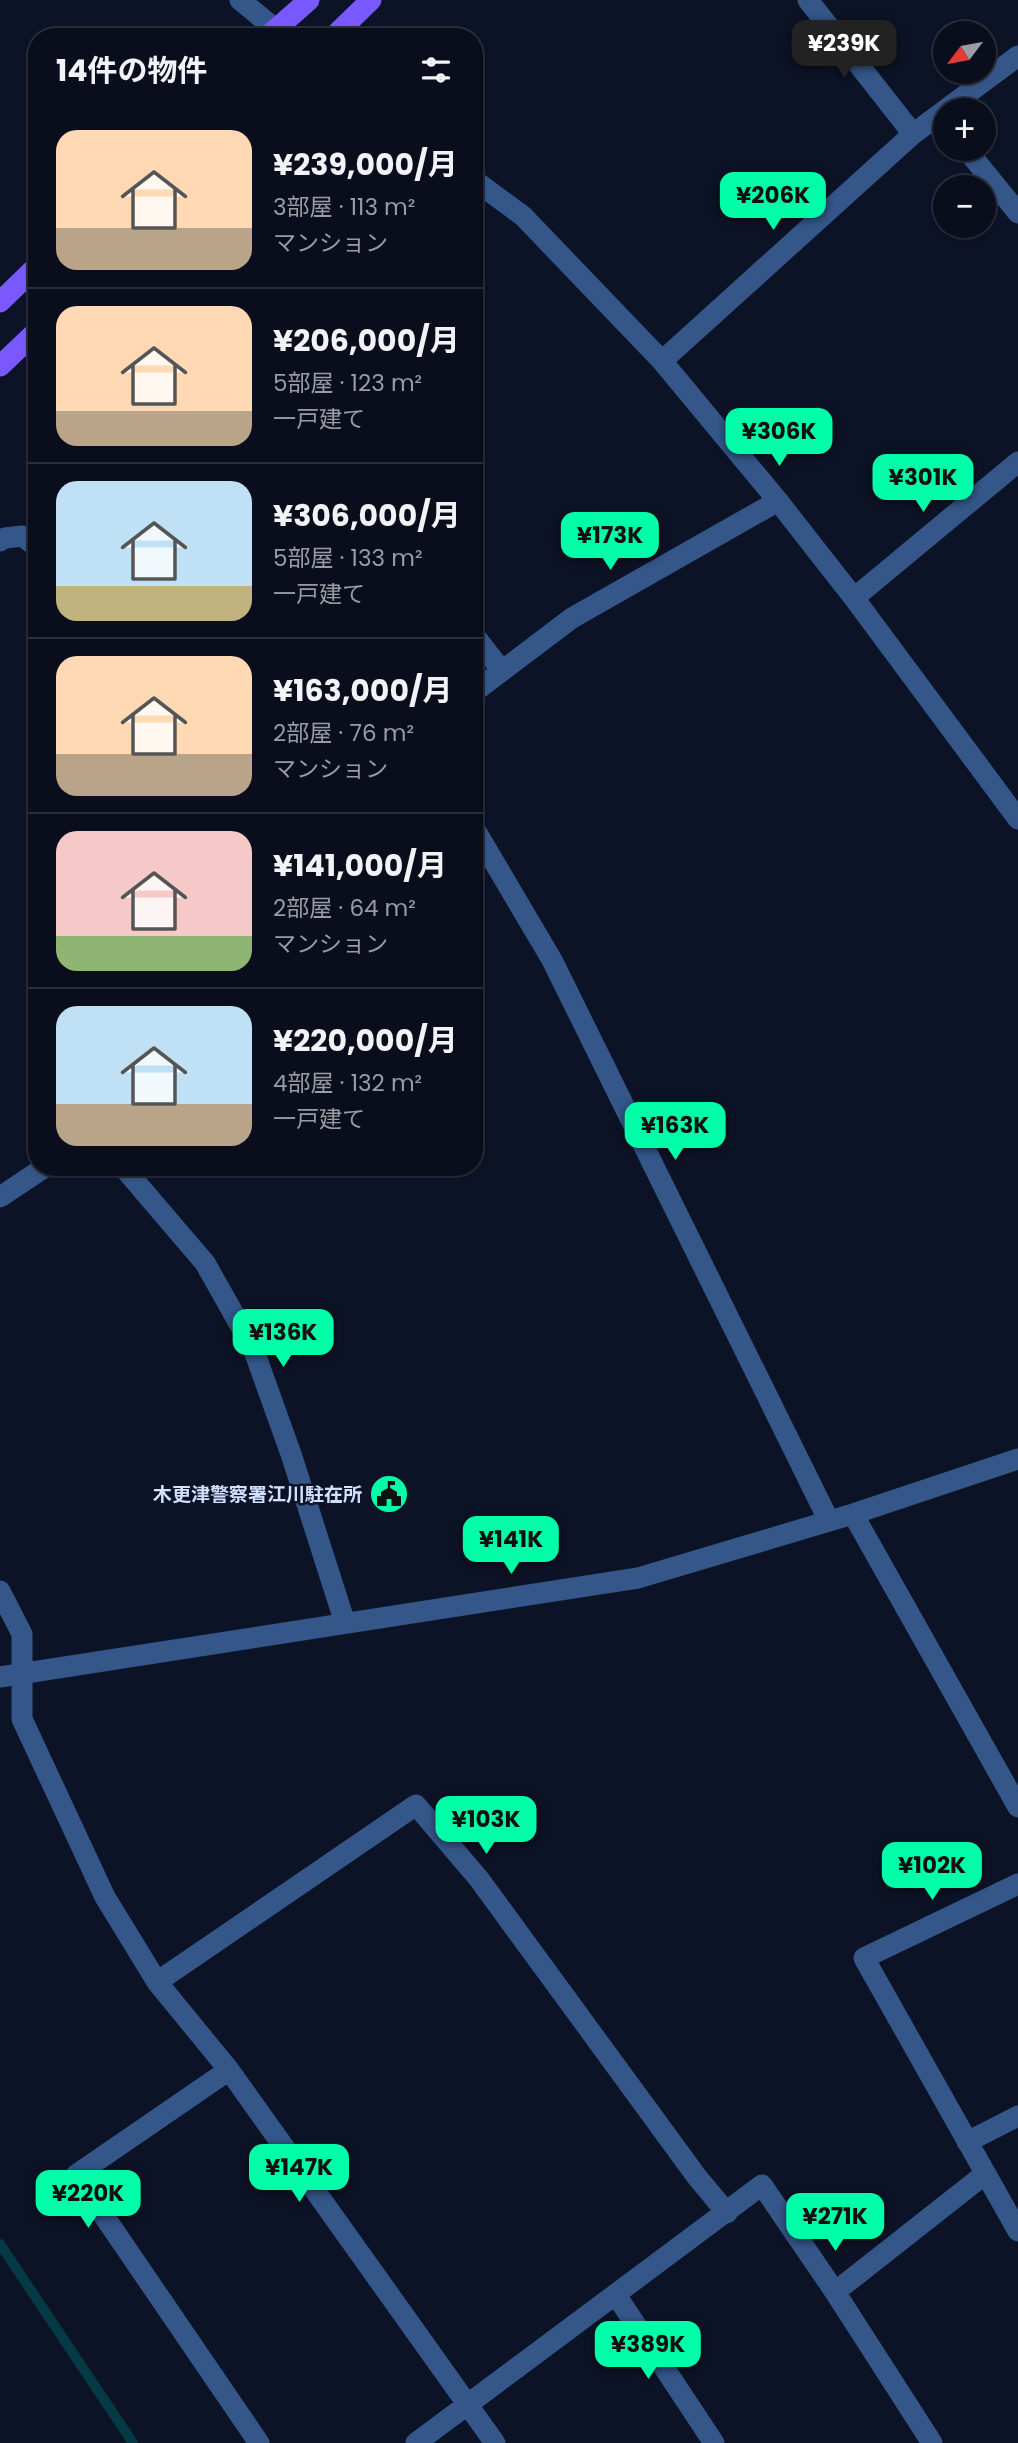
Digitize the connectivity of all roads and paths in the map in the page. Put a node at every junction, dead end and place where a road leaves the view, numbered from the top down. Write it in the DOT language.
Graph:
graph roads {
  1 [pos="240,0"];
  2 [pos="309,0"];
  3 [pos="371,0"];
  4 [pos="808,0"];
  5 [pos="270,28"];
  6 [pos="282,28"];
  7 [pos="342,28"];
  8 [pos="1018,55"];
  9 [pos="966,98"];
  10 [pos="933,123"];
  11 [pos="913,134"];
  12 [pos="976,161"];
  13 [pos="483,187"];
  14 [pos="1018,213"];
  15 [pos="28,275"];
  16 [pos="0,302"];
  17 [pos="28,340"];
  18 [pos="662,361"];
  19 [pos="0,366"];
  20 [pos="1018,462"];
  21 [pos="778,501"];
  22 [pos="28,540"];
  23 [pos="0,541"];
  24 [pos="854,598"];
  25 [pos="483,647"];
  26 [pos="502,671"];
  27 [pos="483,685"];
  28 [pos="1018,819"];
  29 [pos="483,843"];
  30 [pos="31,1176"];
  31 [pos="131,1176"];
  32 [pos="0,1196"];
  33 [pos="1018,1459"];
  34 [pos="853,1514"];
  35 [pos="830,1521"];
  36 [pos="0,1591"];
  37 [pos="345,1623"];
  38 [pos="24,1673"];
  39 [pos="0,1677"];
  40 [pos="1018,1807"];
  41 [pos="1018,1884"];
  42 [pos="157,1982"];
  43 [pos="229,2070"];
  44 [pos="1018,2116"];
  45 [pos="967,2142"];
  46 [pos="985,2174"];
  47 [pos="727,2213"];
  48 [pos="1018,2231"];
  49 [pos="835,2291"];
  50 [pos="617,2295"];
  51 [pos="469,2405"];
  52 [pos="259,2443"];
  53 [pos="416,2443"];
  54 [pos="495,2443"];
  55 [pos="714,2443"];
  56 [pos="932,2443"];
  1 -- 5 [label="street"];
  2 -- 6 [label="main road"];
  3 -- 7 [label="main road"];
  4 -- 11 [label="street"];
  8 -- 9 [label="street"];
  10 -- 11 [label="street"];
  11 -- 18 [label="street"];
  12 -- 14 [label="street"];
  13 -- 18 [label="street"];
  15 -- 16 [label="main road"];
  17 -- 19 [label="main road"];
  18 -- 21 [label="street"];
  20 -- 24 [label="street"];
  21 -- 24 [label="street"];
  21 -- 26 [label="street"];
  22 -- 23 [label="street"];
  24 -- 28 [label="street"];
  25 -- 26 [label="street"];
  26 -- 27 [label="street"];
  29 -- 35 [label="street"];
  30 -- 32 [label="street"];
  31 -- 37 [label="street"];
  33 -- 34 [label="street"];
  34 -- 35 [label="street"];
  34 -- 40 [label="street"];
  35 -- 37 [label="street"];
  36 -- 38 [label="street"];
  37 -- 38 [label="street"];
  38 -- 39 [label="street"];
  38 -- 42 [label="street"];
  41 -- 45 [label="street"];
  42 -- 43 [label="street"];
  42 -- 47 [label="street"];
  43 -- 51 [label="street"];
  43 -- 52 [label="street"];
  44 -- 45 [label="street"];
  45 -- 46 [label="street"];
  46 -- 48 [label="street"];
  46 -- 49 [label="street"];
  47 -- 49 [label="street"];
  47 -- 50 [label="street"];
  49 -- 56 [label="street"];
  50 -- 51 [label="street"];
  50 -- 55 [label="street"];
  51 -- 53 [label="street"];
  51 -- 54 [label="street"];
}
